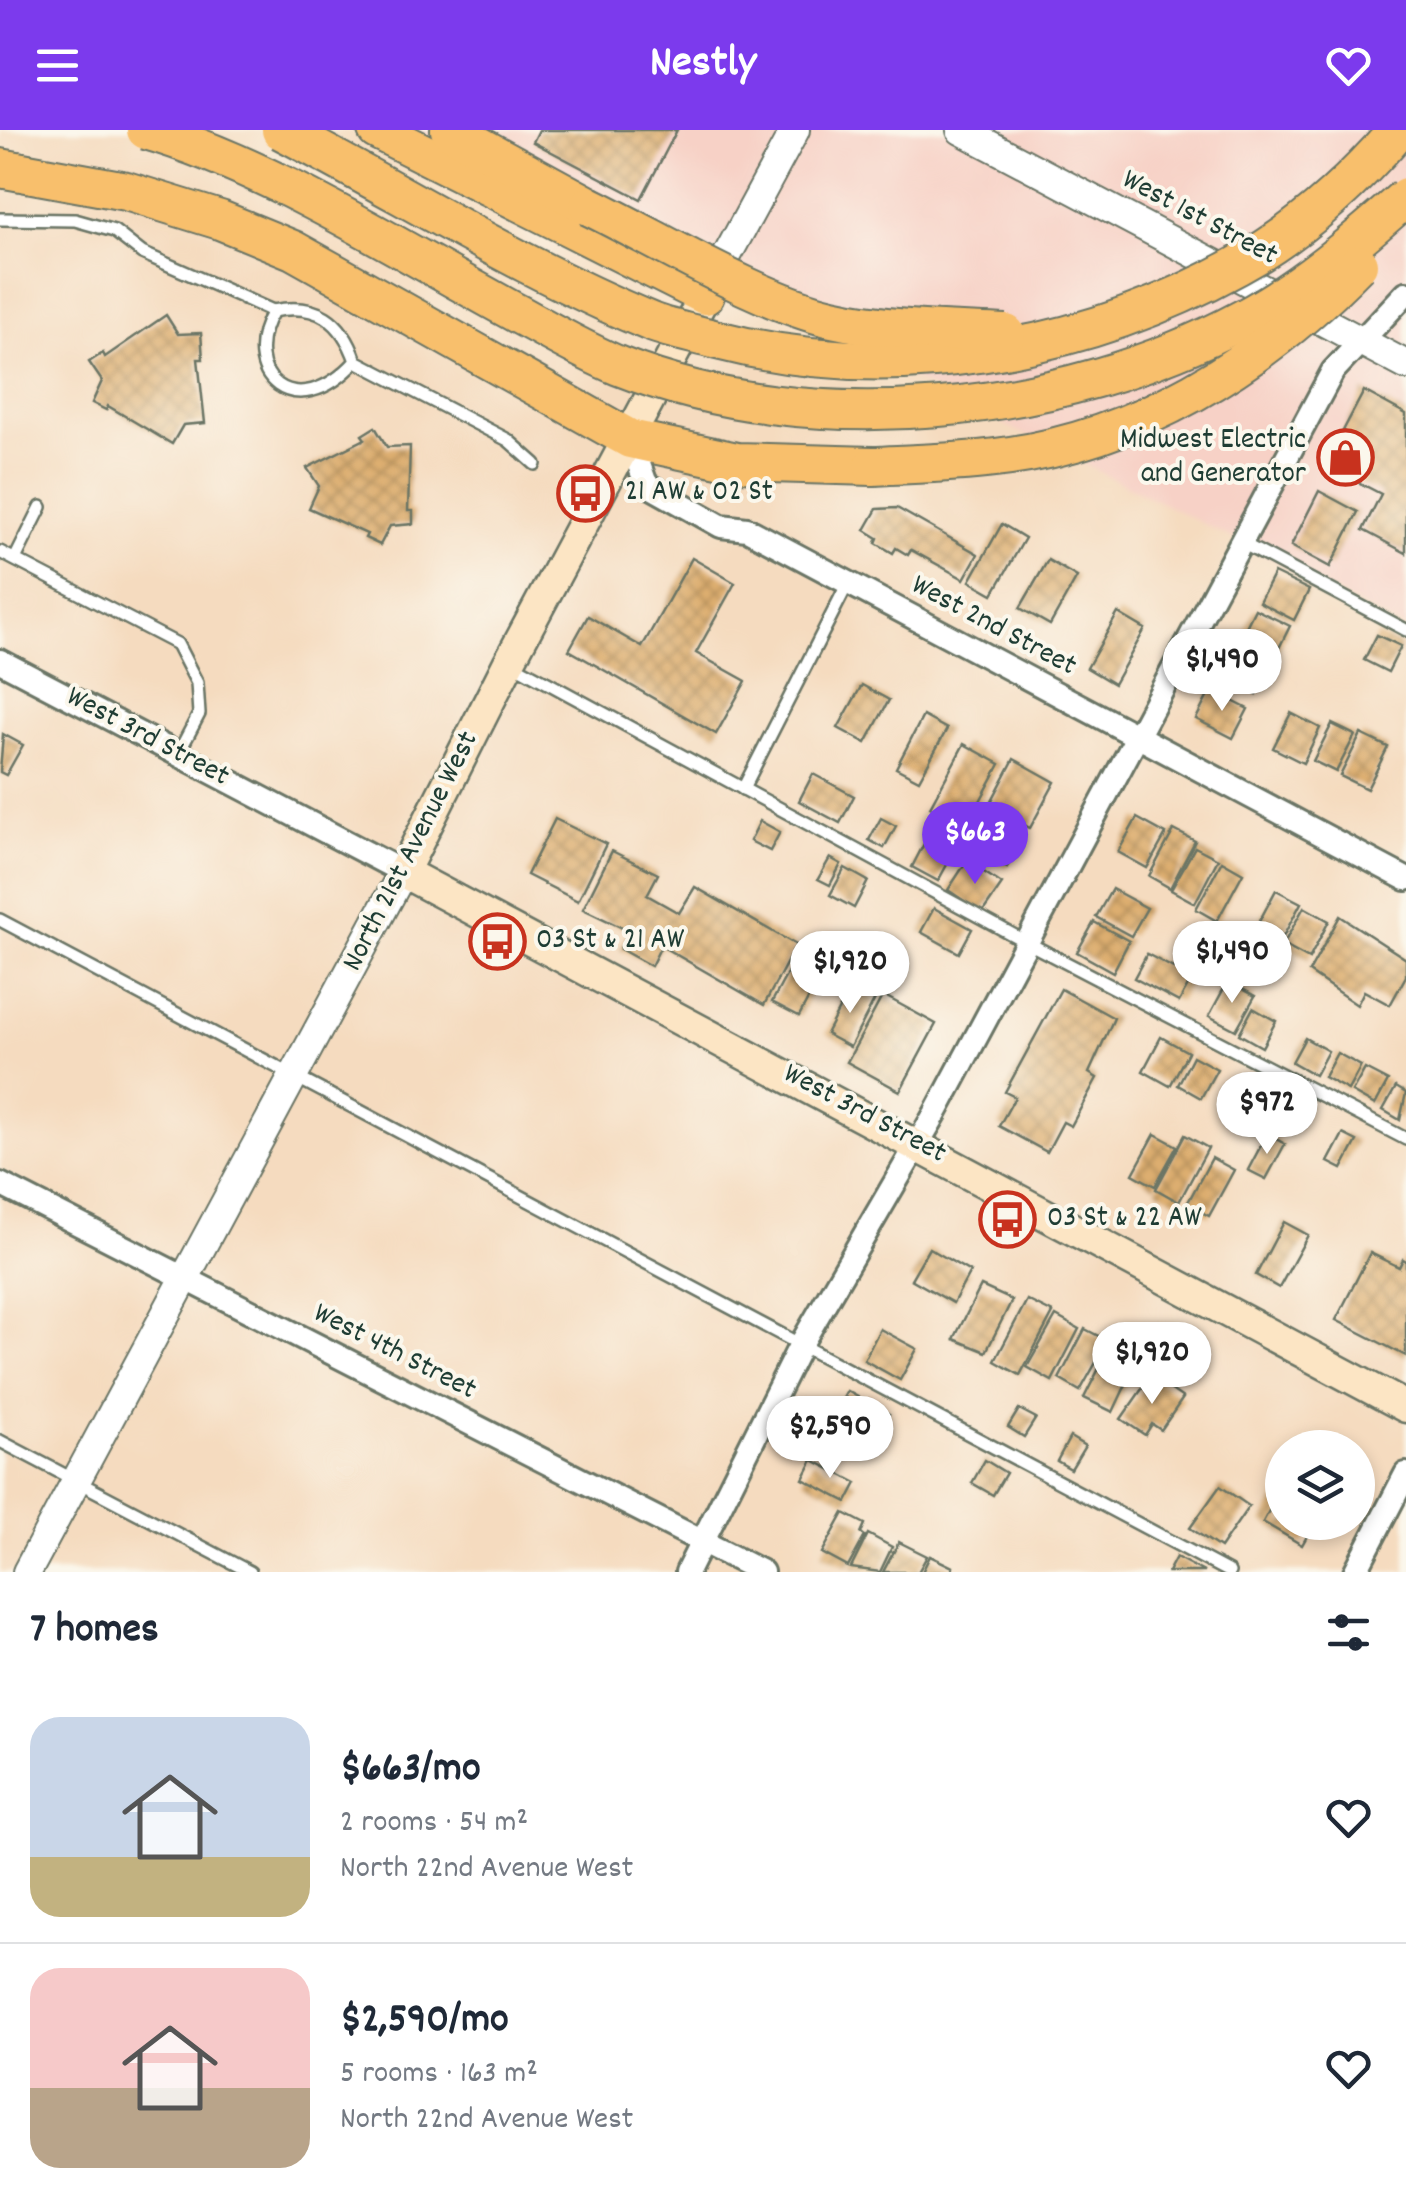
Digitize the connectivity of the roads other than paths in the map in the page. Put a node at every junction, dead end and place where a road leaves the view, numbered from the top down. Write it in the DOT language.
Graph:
graph roads {
  1 [pos="146,130"];
  2 [pos="281,130"];
  3 [pos="377,130"];
  4 [pos="450,130"];
  5 [pos="795,130"];
  6 [pos="961,130"];
  7 [pos="1398,130"];
  8 [pos="0,168"];
  9 [pos="1406,199"];
  10 [pos="0,219"];
  11 [pos="1406,293"];
  12 [pos="705,296"];
  13 [pos="272,312"];
  14 [pos="1054,337"];
  15 [pos="1360,341"];
  16 [pos="356,362"];
  17 [pos="1406,365"];
  18 [pos="630,439"];
  19 [pos="535,464"];
  20 [pos="40,507"];
  21 [pos="1242,543"];
  22 [pos="0,552"];
  23 [pos="15,559"];
  24 [pos="848,583"];
  25 [pos="1406,630"];
  26 [pos="0,661"];
  27 [pos="509,662"];
  28 [pos="1136,737"];
  29 [pos="178,754"];
  30 [pos="743,789"];
  31 [pos="404,872"];
  32 [pos="1406,879"];
  33 [pos="0,920"];
  34 [pos="1028,943"];
  35 [pos="297,1077"];
  36 [pos="1406,1139"];
  37 [pos="918,1144"];
  38 [pos="0,1184"];
  39 [pos="184,1280"];
  40 [pos="800,1346"];
  41 [pos="1406,1407"];
  42 [pos="0,1441"];
  43 [pos="1406,1474"];
  44 [pos="74,1483"];
  45 [pos="702,1544"];
  46 [pos="26,1572"];
  47 [pos="250,1572"];
  48 [pos="688,1572"];
  49 [pos="762,1572"];
  50 [pos="1229,1572"];
  51 [pos="1355,1572"];
  1 -- 9 [label="highway, bridge"];
  2 -- 14 [label="highway, bridge"];
  3 -- 12 [label="highway"];
  4 -- 14 [label="highway, bridge"];
  5 -- 12 [label="street, North 21st Avenue West"];
  6 -- 15 [label="street, West 1st Street"];
  7 -- 14 [label="highway, bridge"];
  8 -- 18 [label="highway"];
  9 -- 18 [label="highway, bridge"];
  10 -- 13 [label="lane"];
  11 -- 15 [label="street"];
  12 -- 18 [label="main road, North 21st Avenue West"];
  13 -- 16 [label="lane"];
  13 -- 16 [label="lane"];
  15 -- 17 [label="street, West 1st Street"];
  15 -- 21 [label="street"];
  16 -- 19 [label="lane"];
  18 -- 24 [label="street, West 2nd Street"];
  18 -- 27 [label="main road, North 21st Avenue West"];
  20 -- 23 [label="lane"];
  21 -- 25 [label="lane"];
  21 -- 28 [label="street"];
  22 -- 23 [label="lane"];
  23 -- 29 [label="lane"];
  24 -- 28 [label="street, West 2nd Street"];
  24 -- 30 [label="lane"];
  26 -- 29 [label="street, West 3rd Street"];
  27 -- 30 [label="lane"];
  27 -- 31 [label="main road, North 21st Avenue West"];
  28 -- 32 [label="street, West 2nd Street"];
  28 -- 34 [label="street"];
  29 -- 31 [label="street, West 3rd Street"];
  30 -- 34 [label="lane"];
  31 -- 35 [label="street, North 21st Avenue West"];
  31 -- 37 [label="main road, West 3rd Street"];
  33 -- 35 [label="lane"];
  34 -- 36 [label="lane"];
  34 -- 37 [label="street"];
  35 -- 39 [label="street, North 21st Avenue West"];
  35 -- 40 [label="lane"];
  37 -- 40 [label="street"];
  37 -- 41 [label="main road, West 3rd Street"];
  38 -- 39 [label="street, West 4th Street"];
  39 -- 44 [label="street, North 21st Avenue West"];
  39 -- 45 [label="street, West 4th Street"];
  40 -- 45 [label="street"];
  40 -- 50 [label="lane"];
  42 -- 44 [label="lane"];
  43 -- 51 [label="street"];
  44 -- 46 [label="street, North 21st Avenue West"];
  44 -- 47 [label="lane"];
  45 -- 48 [label="street"];
  45 -- 49 [label="street, West 4th Street"];
}
